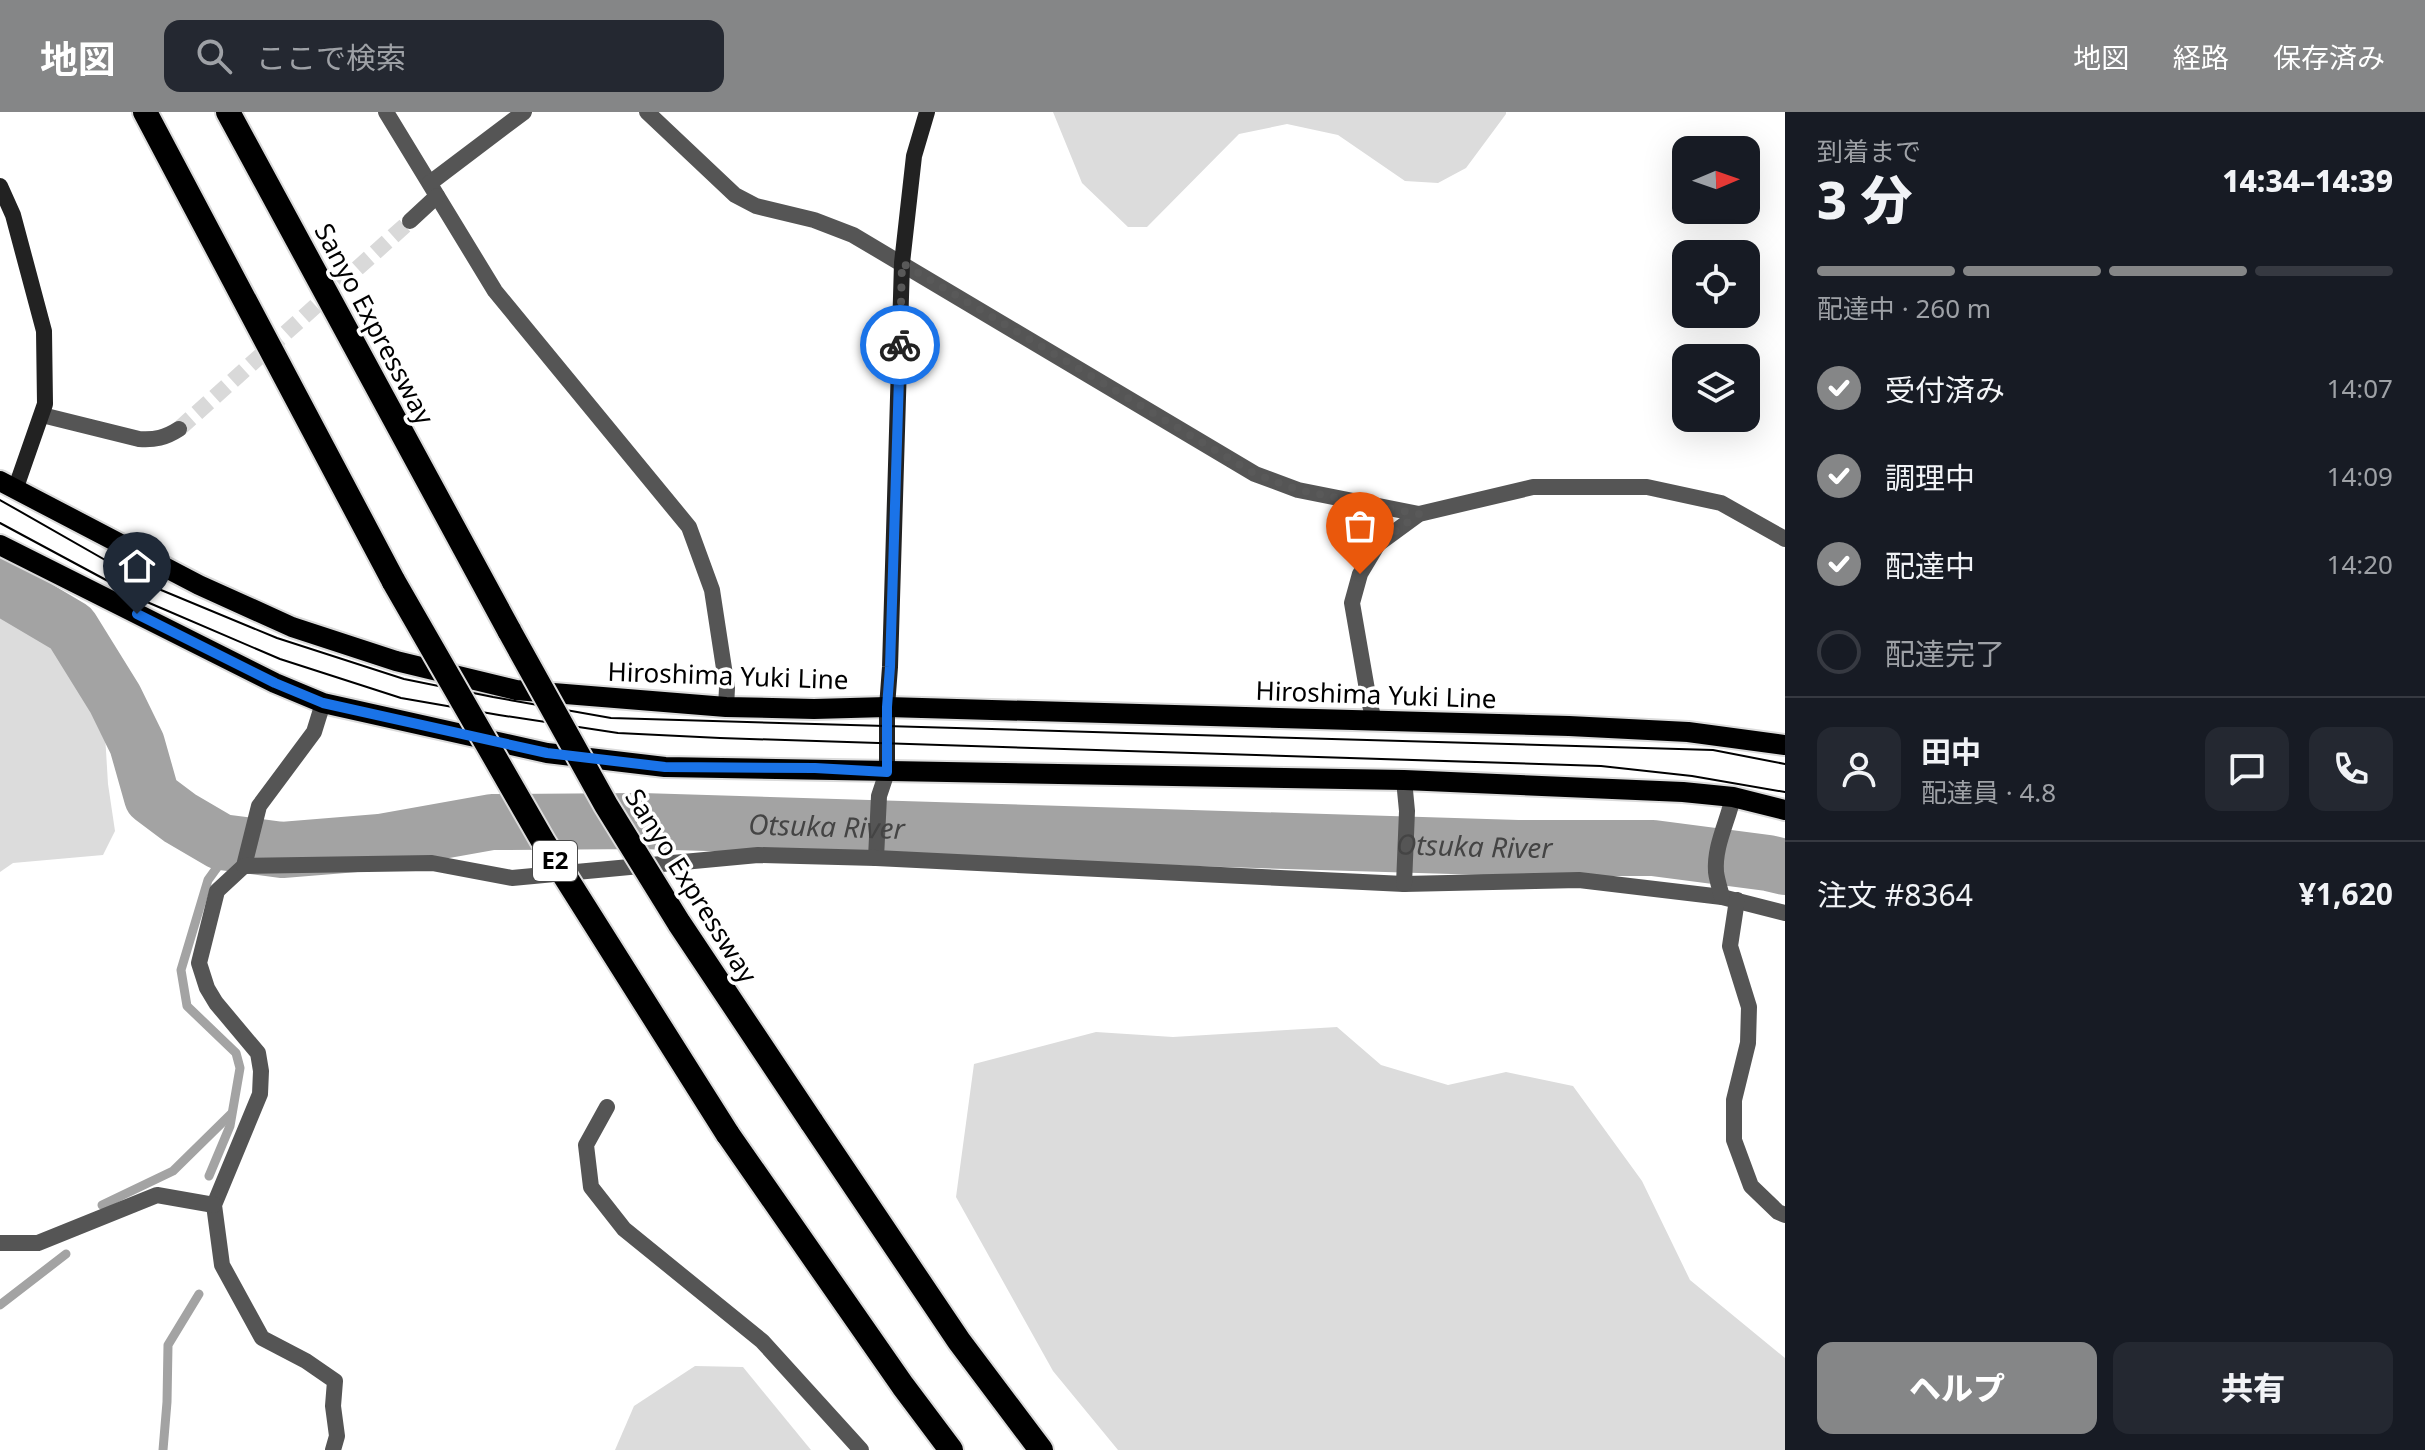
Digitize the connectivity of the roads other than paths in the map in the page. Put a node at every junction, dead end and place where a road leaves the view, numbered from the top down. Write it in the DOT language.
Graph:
graph roads {
  1 [pos="145,112"];
  2 [pos="228,112"];
  3 [pos="386,112"];
  4 [pos="524,112"];
  5 [pos="647,112"];
  6 [pos="927,112"];
  7 [pos="0,186"];
  8 [pos="434,190"];
  9 [pos="410,221"];
  10 [pos="902,263"];
  11 [pos="42,415"];
  12 [pos="179,429"];
  13 [pos="8,485"];
  14 [pos="1419,514"];
  15 [pos="1785,539"];
  16 [pos="0,545"];
  17 [pos="323,703"];
  18 [pos="726,707"];
  19 [pos="887,707"];
  20 [pos="1374,720"];
  21 [pos="1785,745"];
  22 [pos="887,772"];
  23 [pos="1404,780"];
  24 [pos="1733,797"];
  25 [pos="1785,810"];
  26 [pos="877,850"];
  27 [pos="244,865"];
  28 [pos="1404,884"];
  29 [pos="1730,899"];
  30 [pos="1785,913"];
  31 [pos="607,1107"];
  32 [pos="214,1205"];
  33 [pos="1785,1215"];
  34 [pos="0,1243"];
  35 [pos="333,1450"];
  36 [pos="861,1450"];
  37 [pos="951,1450"];
  38 [pos="1041,1450"];
  1 -- 37 [label="highway, E2, bridge"];
  2 -- 38 [label="highway, Sanyo Expressway, bridge"];
  3 -- 8 [label="street"];
  4 -- 8 [label="street"];
  5 -- 10 [label="street"];
  6 -- 10 [label="street"];
  7 -- 11 [label="street"];
  8 -- 9 [label="street"];
  8 -- 18 [label="street"];
  10 -- 14 [label="street"];
  10 -- 19 [label="street"];
  11 -- 12 [label="street"];
  11 -- 13 [label="street"];
  13 -- 18 [label="main road, Hiroshima Yuki Line"];
  14 -- 15 [label="street"];
  14 -- 20 [label="street"];
  16 -- 17 [label="main road"];
  17 -- 22 [label="main road"];
  17 -- 27 [label="street"];
  18 -- 19 [label="main road, Hiroshima Yuki Line"];
  19 -- 20 [label="main road, Hiroshima Yuki Line"];
  19 -- 22 [label="street"];
  20 -- 21 [label="main road, Hiroshima Yuki Line"];
  22 -- 23 [label="main road"];
  22 -- 26 [label="street"];
  23 -- 24 [label="main road"];
  23 -- 28 [label="street"];
  24 -- 25 [label="main road"];
  24 -- 29 [label="street"];
  26 -- 27 [label="street"];
  26 -- 28 [label="street"];
  27 -- 32 [label="street"];
  28 -- 29 [label="street"];
  29 -- 30 [label="street"];
  29 -- 33 [label="street"];
  31 -- 36 [label="street"];
  32 -- 34 [label="street"];
  32 -- 35 [label="street"];
}
